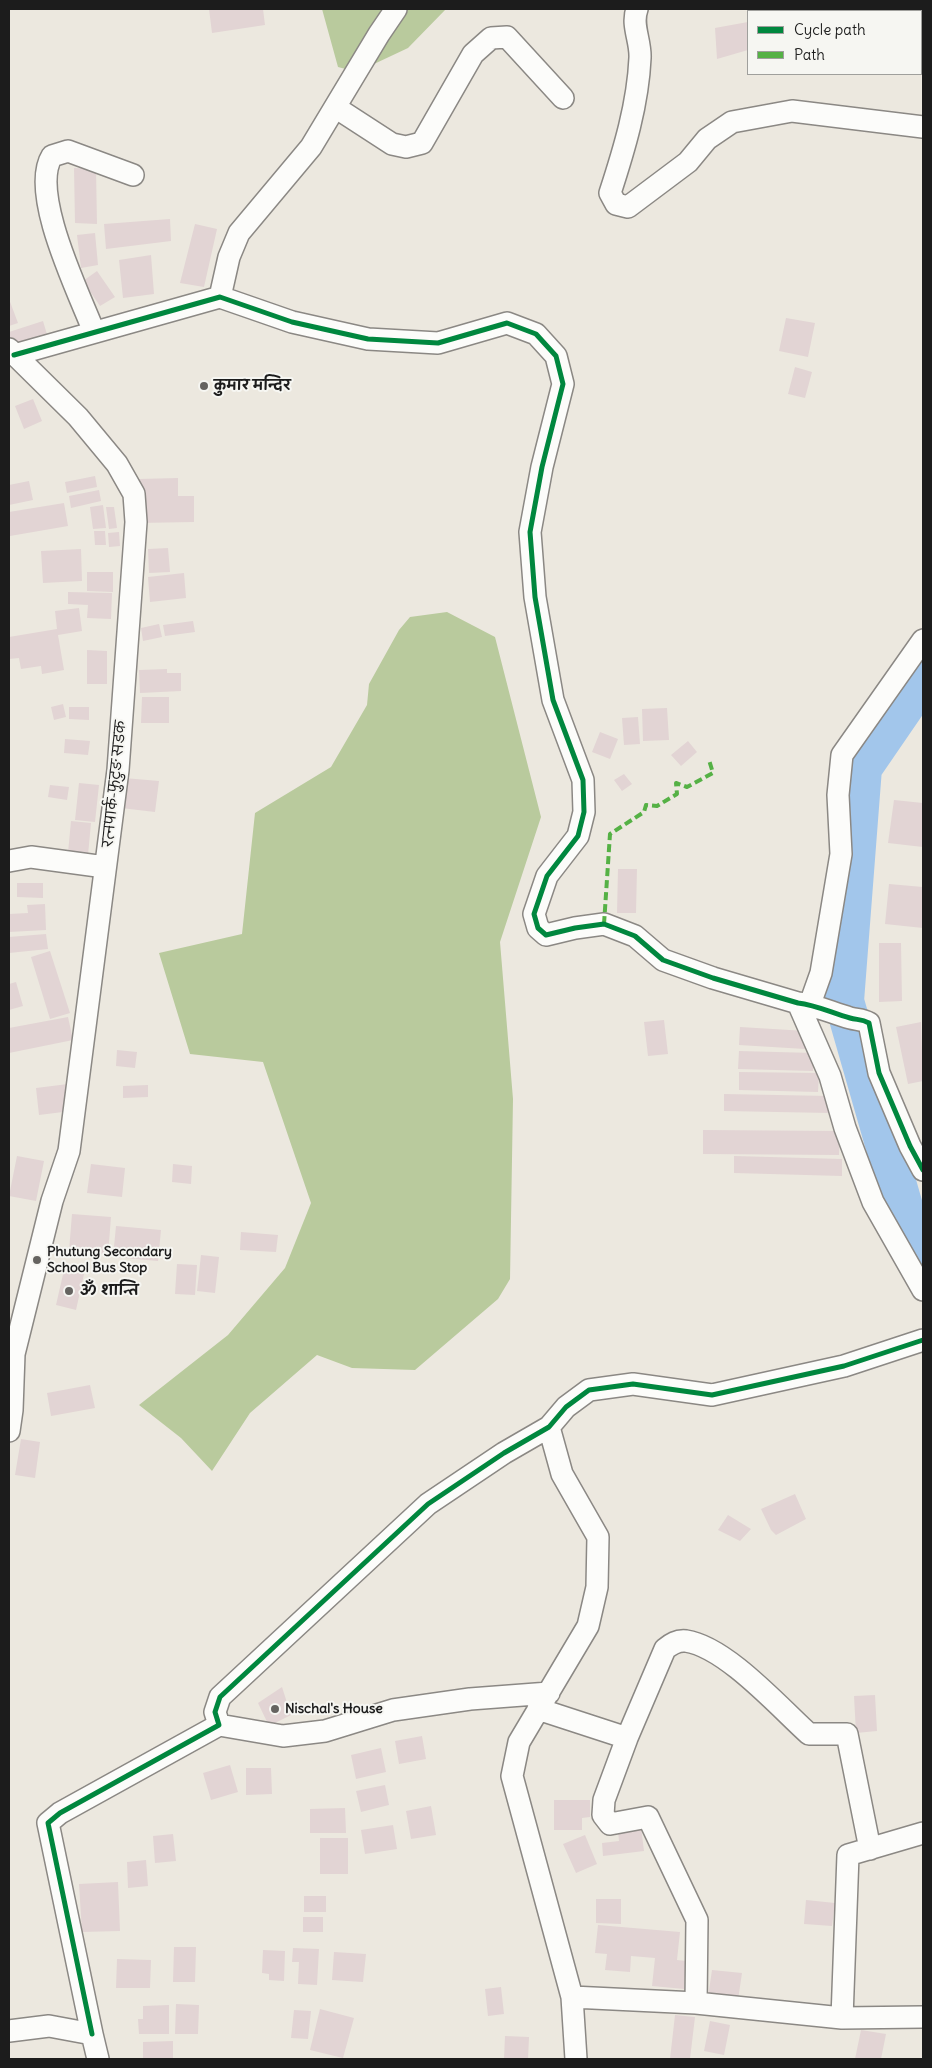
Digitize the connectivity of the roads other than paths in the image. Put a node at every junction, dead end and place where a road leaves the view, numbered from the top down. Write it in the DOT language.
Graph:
graph roads {
  1 [pos="396,9"];
  2 [pos="637,9"];
  3 [pos="563,98"];
  4 [pos="335,107"];
  5 [pos="923,127"];
  6 [pos="133,175"];
  7 [pos="220,297"];
  8 [pos="94,332"];
  9 [pos="11,352"];
  10 [pos="923,640"];
  11 [pos="9,861"];
  12 [pos="105,867"];
  13 [pos="804,1004"];
  14 [pos="923,1170"];
  15 [pos="923,1290"];
  16 [pos="923,1340"];
  17 [pos="550,1427"];
  18 [pos="9,1431"];
  19 [pos="544,1701"];
  20 [pos="219,1725"];
  21 [pos="627,1738"];
  22 [pos="923,1833"];
  23 [pos="870,1848"];
  24 [pos="572,1996"];
  25 [pos="696,2003"];
  26 [pos="923,2017"];
  27 [pos="842,2018"];
  28 [pos="9,2031"];
  29 [pos="92,2034"];
  30 [pos="98,2059"];
  31 [pos="576,2059"];
  1 -- 4 [label="street"];
  2 -- 5 [label="street"];
  3 -- 4 [label="street"];
  4 -- 7 [label="street"];
  6 -- 8 [label="street"];
  7 -- 8 [label="street"];
  7 -- 13 [label="street"];
  8 -- 9 [label="street"];
  9 -- 12 [label="street, रत्नपार्क-फुटुङ सडक"];
  10 -- 13 [label="street"];
  11 -- 12 [label="street"];
  12 -- 18 [label="street, रत्नपार्क-फुटुङ सडक"];
  13 -- 14 [label="street"];
  13 -- 15 [label="street"];
  16 -- 17 [label="street"];
  17 -- 19 [label="street"];
  17 -- 20 [label="street"];
  19 -- 20 [label="street"];
  19 -- 21 [label="street"];
  19 -- 24 [label="street"];
  20 -- 29 [label="street"];
  21 -- 23 [label="street"];
  21 -- 25 [label="street"];
  22 -- 23 [label="street"];
  23 -- 27 [label="street"];
  24 -- 25 [label="street"];
  24 -- 31 [label="street"];
  25 -- 27 [label="street"];
  26 -- 27 [label="street"];
  28 -- 29 [label="street"];
  29 -- 30 [label="street"];
}
